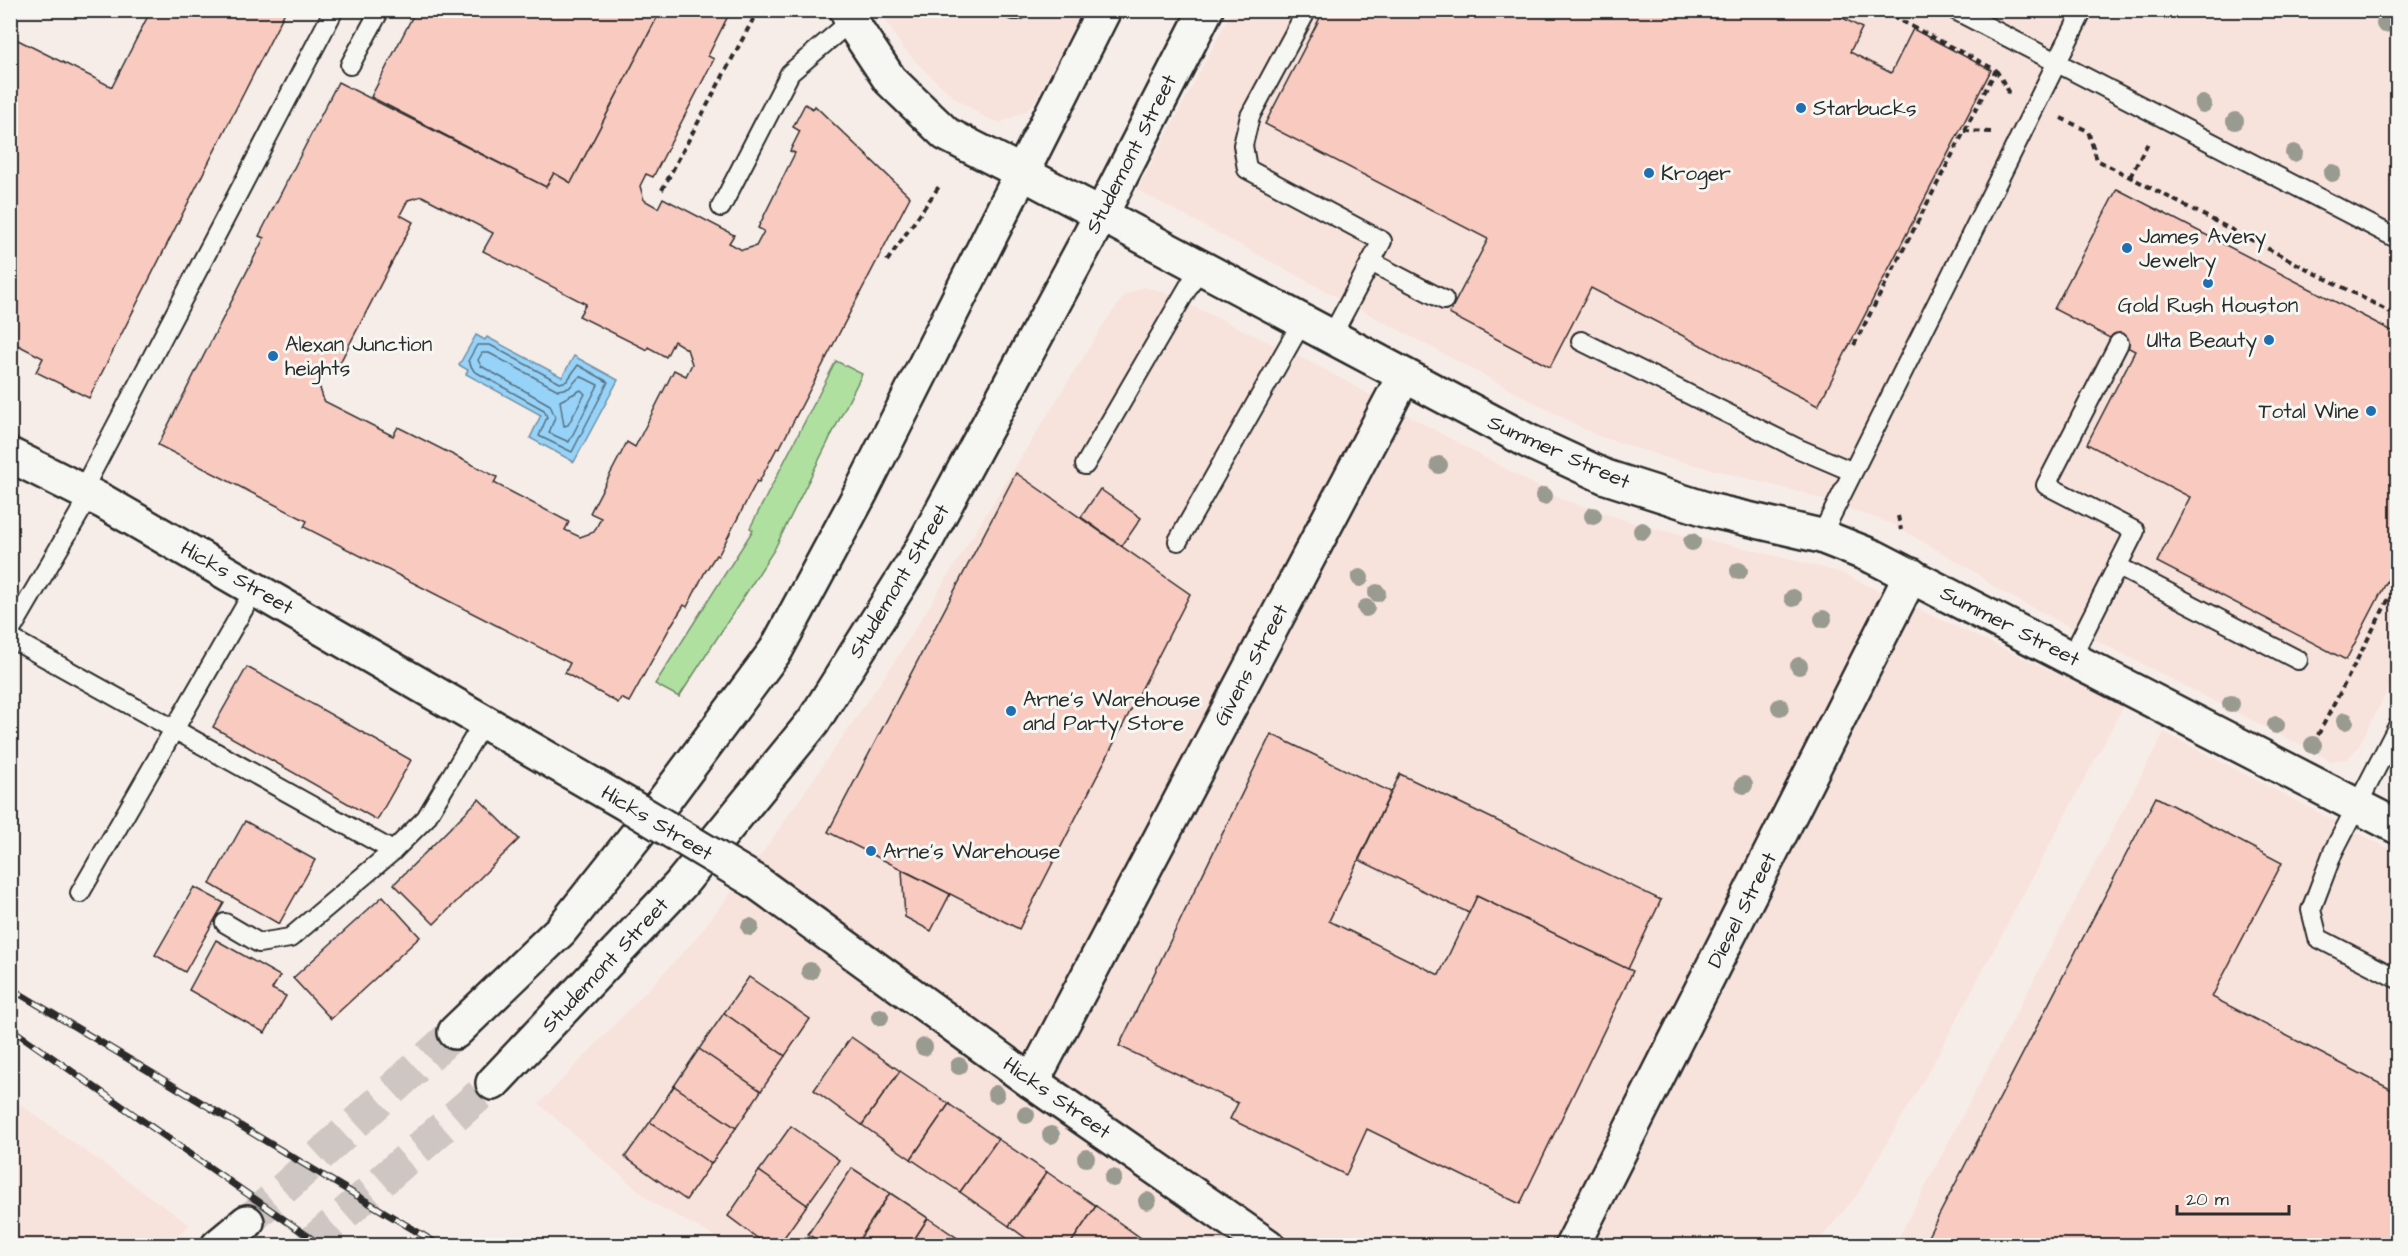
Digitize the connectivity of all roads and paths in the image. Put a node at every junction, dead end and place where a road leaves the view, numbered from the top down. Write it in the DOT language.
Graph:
graph roads {
  1 [pos="334,10"];
  2 [pos="380,10"];
  3 [pos="758,10"];
  4 [pos="1104,10"];
  5 [pos="1206,10"];
  6 [pos="1307,10"];
  7 [pos="1880,10"];
  8 [pos="1955,10"];
  9 [pos="2083,10"];
  10 [pos="849,16"];
  11 [pos="2056,63"];
  12 [pos="350,65"];
  13 [pos="1996,70"];
  14 [pos="2007,100"];
  15 [pos="2056,115"];
  16 [pos="2162,117"];
  17 [pos="1964,131"];
  18 [pos="1996,132"];
  19 [pos="1021,172"];
  20 [pos="2130,177"];
  21 [pos="940,185"];
  22 [pos="662,190"];
  23 [pos="721,207"];
  24 [pos="1101,215"];
  25 [pos="2397,239"];
  26 [pos="887,261"];
  27 [pos="1371,262"];
  28 [pos="1200,267"];
  29 [pos="1444,300"];
  30 [pos="2397,316"];
  31 [pos="1302,322"];
  32 [pos="1331,337"];
  33 [pos="1581,341"];
  34 [pos="2119,343"];
  35 [pos="1854,345"];
  36 [pos="1404,376"];
  37 [pos="10,455"];
  38 [pos="1085,465"];
  39 [pos="1851,471"];
  40 [pos="86,493"];
  41 [pos="1821,536"];
  42 [pos="1178,542"];
  43 [pos="2117,566"];
  44 [pos="1911,575"];
  45 [pos="2397,581"];
  46 [pos="255,589"];
  47 [pos="10,632"];
  48 [pos="10,638"];
  49 [pos="2071,658"];
  50 [pos="2298,660"];
  51 [pos="484,721"];
  52 [pos="2397,726"];
  53 [pos="174,730"];
  54 [pos="2318,735"];
  55 [pos="2357,806"];
  56 [pos="2397,827"];
  57 [pos="393,851"];
  58 [pos="80,892"];
  59 [pos="225,923"];
  60 [pos="2397,979"];
  61 [pos="455,1032"];
  62 [pos="1032,1082"];
  63 [pos="493,1083"];
  64 [pos="247,1222"];
  65 [pos="218,1245"];
  66 [pos="1269,1245"];
  67 [pos="1572,1245"];
  1 -- 40 [label="lane"];
  2 -- 12 [label="lane"];
  3 -- 22 [label="path"];
  4 -- 19 [label="street"];
  5 -- 24 [label="street, Studemont Street"];
  6 -- 27 [label="lane"];
  7 -- 13 [label="path"];
  8 -- 11 [label="lane"];
  9 -- 11 [label="lane"];
  10 -- 19 [label="street, Summer Street"];
  10 -- 23 [label="lane"];
  11 -- 16 [label="lane"];
  11 -- 39 [label="lane"];
  13 -- 14 [label="path"];
  13 -- 17 [label="path"];
  15 -- 20 [label="path"];
  16 -- 20 [label="path"];
  16 -- 25 [label="lane"];
  17 -- 18 [label="path"];
  17 -- 35 [label="path"];
  19 -- 24 [label="street, Summer Street"];
  19 -- 61 [label="street"];
  20 -- 30 [label="path"];
  21 -- 26 [label="path"];
  24 -- 28 [label="street, Summer Street"];
  24 -- 63 [label="street, Studemont Street"];
  27 -- 29 [label="lane"];
  27 -- 32 [label="lane"];
  28 -- 31 [label="street, Summer Street"];
  28 -- 38 [label="lane"];
  31 -- 32 [label="street, Summer Street"];
  31 -- 42 [label="lane"];
  32 -- 36 [label="street, Summer Street"];
  33 -- 39 [label="lane"];
  34 -- 43 [label="lane"];
  36 -- 41 [label="street, Summer Street"];
  36 -- 62 [label="street, Givens Street"];
  37 -- 40 [label="street, Hicks Street"];
  39 -- 41 [label="lane"];
  40 -- 46 [label="street, Hicks Street"];
  40 -- 47 [label="lane"];
  41 -- 44 [label="street, Summer Street"];
  43 -- 49 [label="lane"];
  43 -- 50 [label="lane"];
  44 -- 49 [label="street, Summer Street"];
  44 -- 67 [label="street, Diesel Street"];
  45 -- 54 [label="path"];
  46 -- 51 [label="street, Hicks Street"];
  46 -- 53 [label="lane"];
  48 -- 53 [label="lane"];
  49 -- 55 [label="street, Summer Street"];
  51 -- 57 [label="lane"];
  51 -- 62 [label="street, Hicks Street, bridge"];
  52 -- 55 [label="lane"];
  53 -- 57 [label="lane"];
  53 -- 58 [label="lane"];
  55 -- 56 [label="street, Summer Street"];
  55 -- 60 [label="lane"];
  57 -- 59 [label="lane"];
  62 -- 66 [label="street, Hicks Street"];
  64 -- 65 [label="street"];
}
